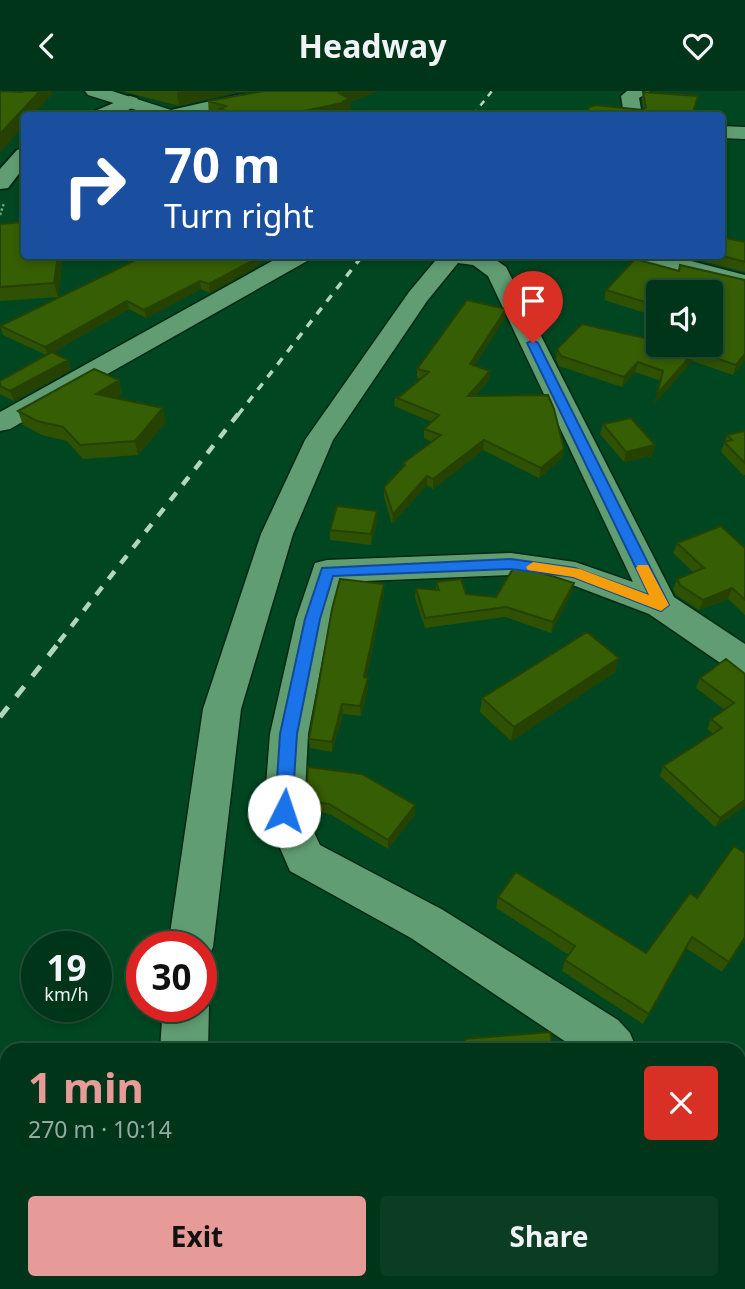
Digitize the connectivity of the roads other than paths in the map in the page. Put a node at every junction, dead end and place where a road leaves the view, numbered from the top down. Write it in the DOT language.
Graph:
graph roads {
  1 [pos="295,91"];
  2 [pos="642,91"];
  3 [pos="114,95"];
  4 [pos="104,112"];
  5 [pos="162,112"];
  6 [pos="183,112"];
  7 [pos="633,112"];
  8 [pos="725,132"];
  9 [pos="745,133"];
  10 [pos="21,158"];
  11 [pos="0,183"];
  12 [pos="294,259"];
  13 [pos="450,259"];
  14 [pos="475,259"];
  15 [pos="655,259"];
  16 [pos="745,282"];
  17 [pos="0,423"];
  18 [pos="661,605"];
  19 [pos="745,662"];
  20 [pos="192,931"];
  21 [pos="185,1022"];
  22 [pos="184,1043"];
  23 [pos="606,1043"];
  1 -- 6 [label="street"];
  2 -- 7 [label="street"];
  3 -- 4 [label="street"];
  3 -- 5 [label="street"];
  8 -- 9 [label="street"];
  10 -- 11 [label="street"];
  12 -- 17 [label="street"];
  13 -- 20 [label="street"];
  14 -- 18 [label="street"];
  15 -- 16 [label="street"];
  18 -- 19 [label="street"];
  18 -- 23 [label="street"];
  21 -- 22 [label="street"];
}
